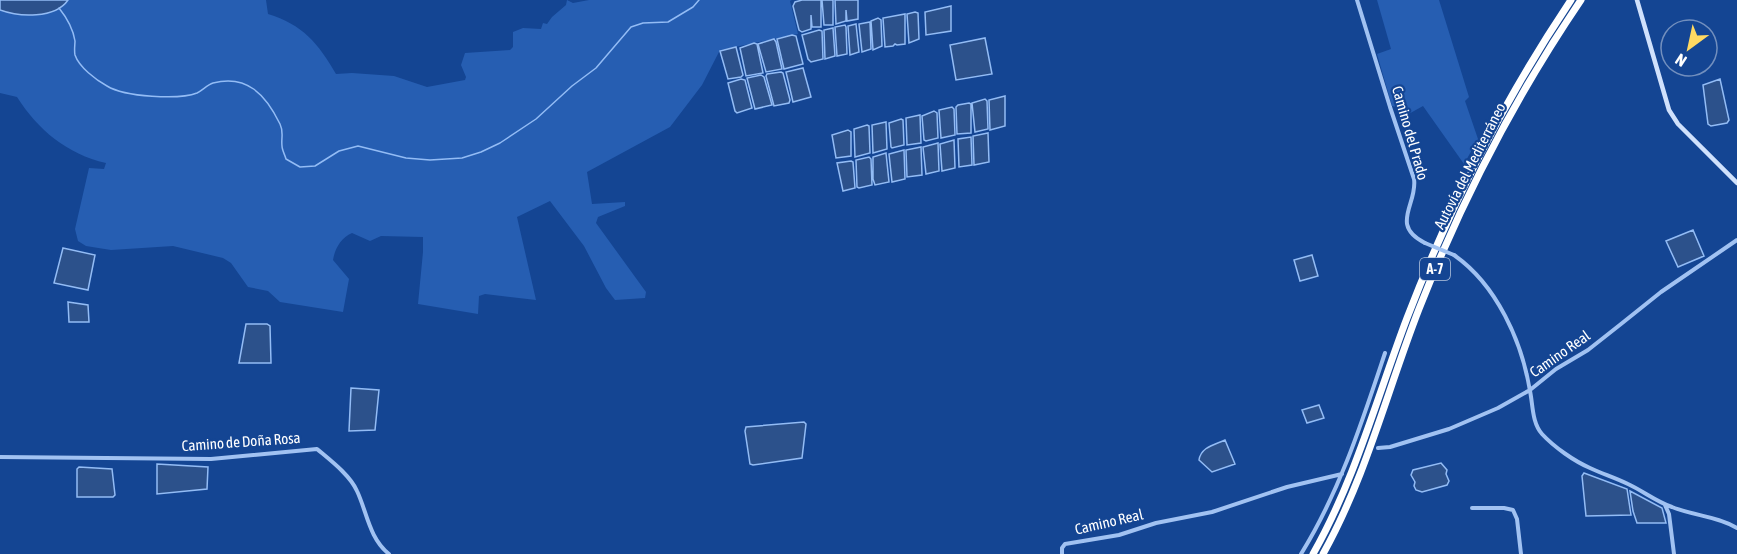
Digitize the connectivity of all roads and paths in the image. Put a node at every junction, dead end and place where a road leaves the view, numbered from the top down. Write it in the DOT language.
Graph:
graph roads {
  1 [pos="1358,0"];
  2 [pos="1571,0"];
  3 [pos="1581,0"];
  4 [pos="1637,0"];
  5 [pos="1737,183"];
  6 [pos="1737,240"];
  7 [pos="1385,353"];
  8 [pos="1530,390"];
  9 [pos="1378,448"];
  10 [pos="0,457"];
  11 [pos="1342,474"];
  12 [pos="1665,504"];
  13 [pos="1472,508"];
  14 [pos="1737,528"];
  15 [pos="389,554"];
  16 [pos="1062,554"];
  17 [pos="1301,554"];
  18 [pos="1313,554"];
  19 [pos="1323,554"];
  20 [pos="1521,554"];
  21 [pos="1674,554"];
  1 -- 8 [label="street, Camino del Prado, bridge"];
  2 -- 18 [label="highway, Autovía del Mediterráneo / A-7"];
  3 -- 19 [label="highway, Autovía del Mediterráneo / A-7"];
  4 -- 5 [label="main road"];
  6 -- 8 [label="street, Camino Real"];
  7 -- 11 [label="street"];
  8 -- 9 [label="street, Camino Real"];
  8 -- 12 [label="street, Camino del Prado"];
  10 -- 15 [label="street, Camino de Doña Rosa"];
  11 -- 16 [label="street, Camino Real"];
  11 -- 17 [label="street"];
  12 -- 14 [label="street, Camino del Prado"];
  12 -- 21 [label="street"];
  13 -- 20 [label="street"];
}
